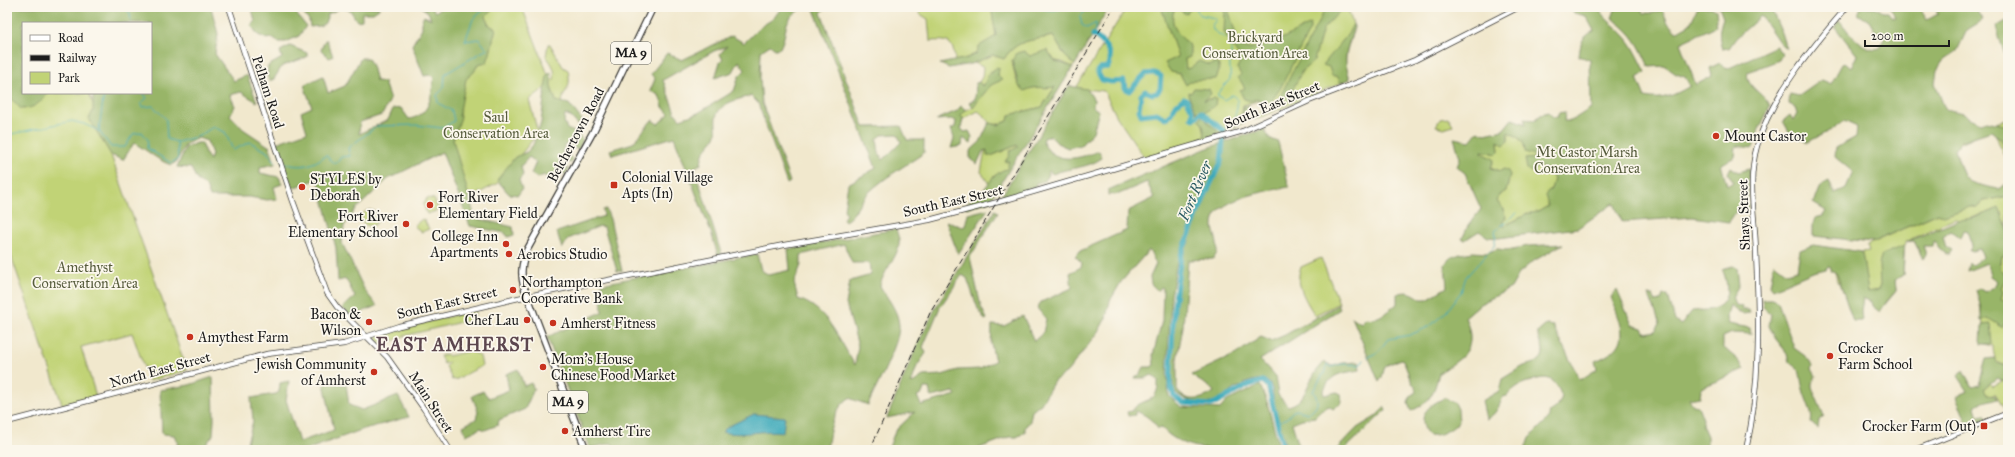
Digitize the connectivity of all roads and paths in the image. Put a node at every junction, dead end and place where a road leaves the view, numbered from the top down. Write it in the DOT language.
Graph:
graph roads {
  1 [pos="229,7"];
  2 [pos="653,7"];
  3 [pos="1519,7"];
  4 [pos="1847,7"];
  5 [pos="287,185"];
  6 [pos="528,296"];
  7 [pos="367,336"];
  8 [pos="2008,413"];
  9 [pos="7,422"];
  10 [pos="450,450"];
  11 [pos="586,450"];
  12 [pos="1746,450"];
  13 [pos="1915,450"];
  1 -- 5 [label="main road, Pelham Road"];
  2 -- 6 [label="highway, Belchertown Road / MA 9"];
  3 -- 6 [label="main road, South East Street"];
  4 -- 12 [label="main road, Shays Street"];
  5 -- 7 [label="main road, Main Street"];
  6 -- 7 [label="main road, South East Street"];
  6 -- 11 [label="highway, MA 9"];
  7 -- 9 [label="main road, North East Street"];
  7 -- 10 [label="main road, Main Street"];
  8 -- 13 [label="main road"];
}
